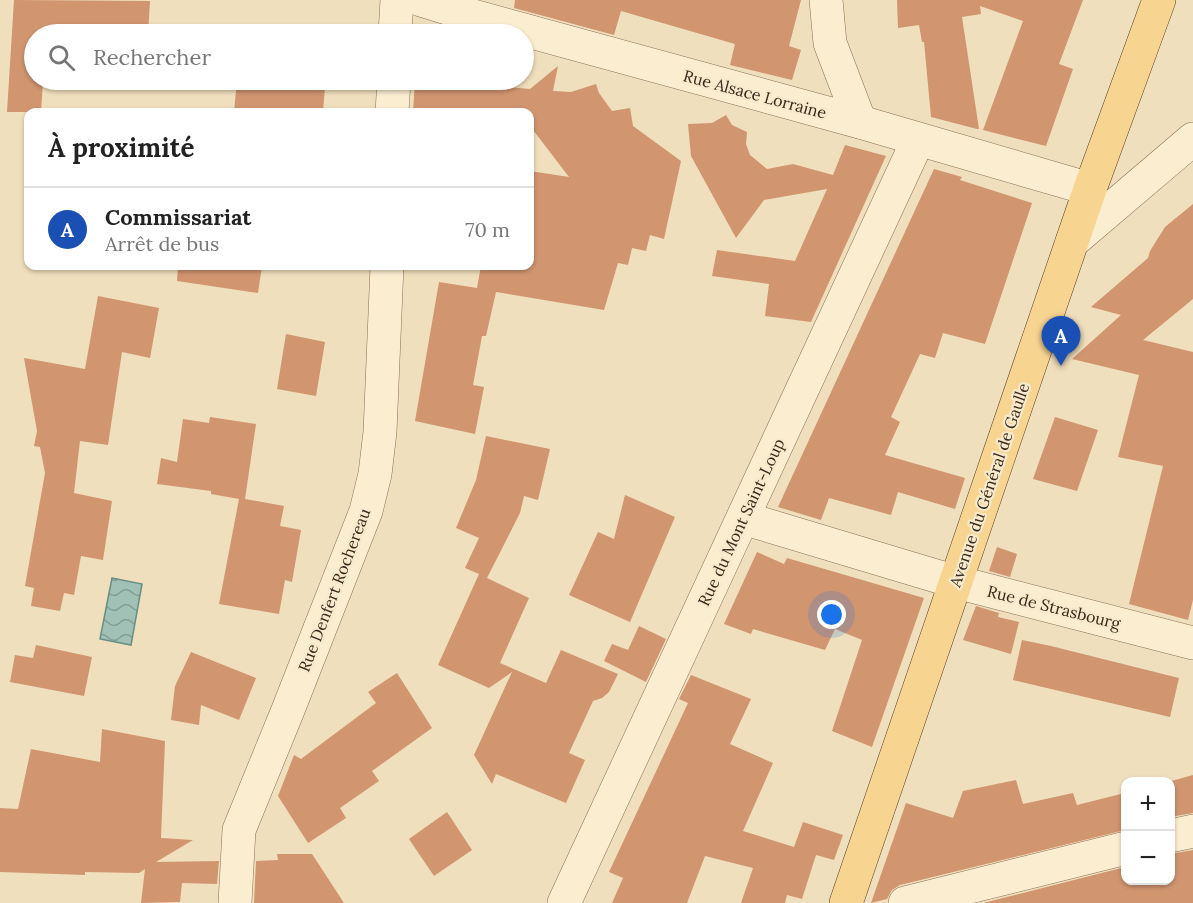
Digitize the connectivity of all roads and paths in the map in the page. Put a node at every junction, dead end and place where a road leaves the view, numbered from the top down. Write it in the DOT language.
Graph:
graph roads {
  1 [pos="397,0"];
  2 [pos="421,0"];
  3 [pos="826,0"];
  4 [pos="1159,0"];
  5 [pos="396,24"];
  6 [pos="502,24"];
  7 [pos="534,33"];
  8 [pos="393,90"];
  9 [pos="392,108"];
  10 [pos="860,122"];
  11 [pos="1193,139"];
  12 [pos="918,140"];
  13 [pos="1090,189"];
  14 [pos="1072,242"];
  15 [pos="387,270"];
  16 [pos="743,518"];
  17 [pos="956,582"];
  18 [pos="1193,643"];
  19 [pos="1193,831"];
  20 [pos="1175,835"];
  21 [pos="1121,849"];
  22 [pos="235,903"];
  23 [pos="564,903"];
  24 [pos="846,903"];
  25 [pos="905,903"];
  1 -- 5 [label="street"];
  2 -- 6 [label="street, Rue Alsace Lorraine"];
  3 -- 10 [label="street"];
  4 -- 13 [label="main road, Avenue du Général de Gaulle"];
  7 -- 10 [label="street, Rue Alsace Lorraine"];
  8 -- 9 [label="street"];
  10 -- 12 [label="street, Rue Alsace Lorraine"];
  11 -- 14 [label="street"];
  12 -- 13 [label="street, Rue Alsace Lorraine"];
  12 -- 16 [label="street, Rue du Mont Saint-Loup"];
  13 -- 14 [label="main road, Avenue du Général de Gaulle"];
  14 -- 17 [label="main road, Avenue du Général de Gaulle"];
  15 -- 22 [label="street, Rue Denfert Rochereau"];
  16 -- 17 [label="street, Rue de Strasbourg"];
  16 -- 23 [label="street, Rue du Mont Saint-Loup"];
  17 -- 18 [label="street, Rue de Strasbourg"];
  17 -- 24 [label="main road, Avenue du Général de Gaulle"];
  19 -- 20 [label="street"];
  21 -- 25 [label="street"];
}
